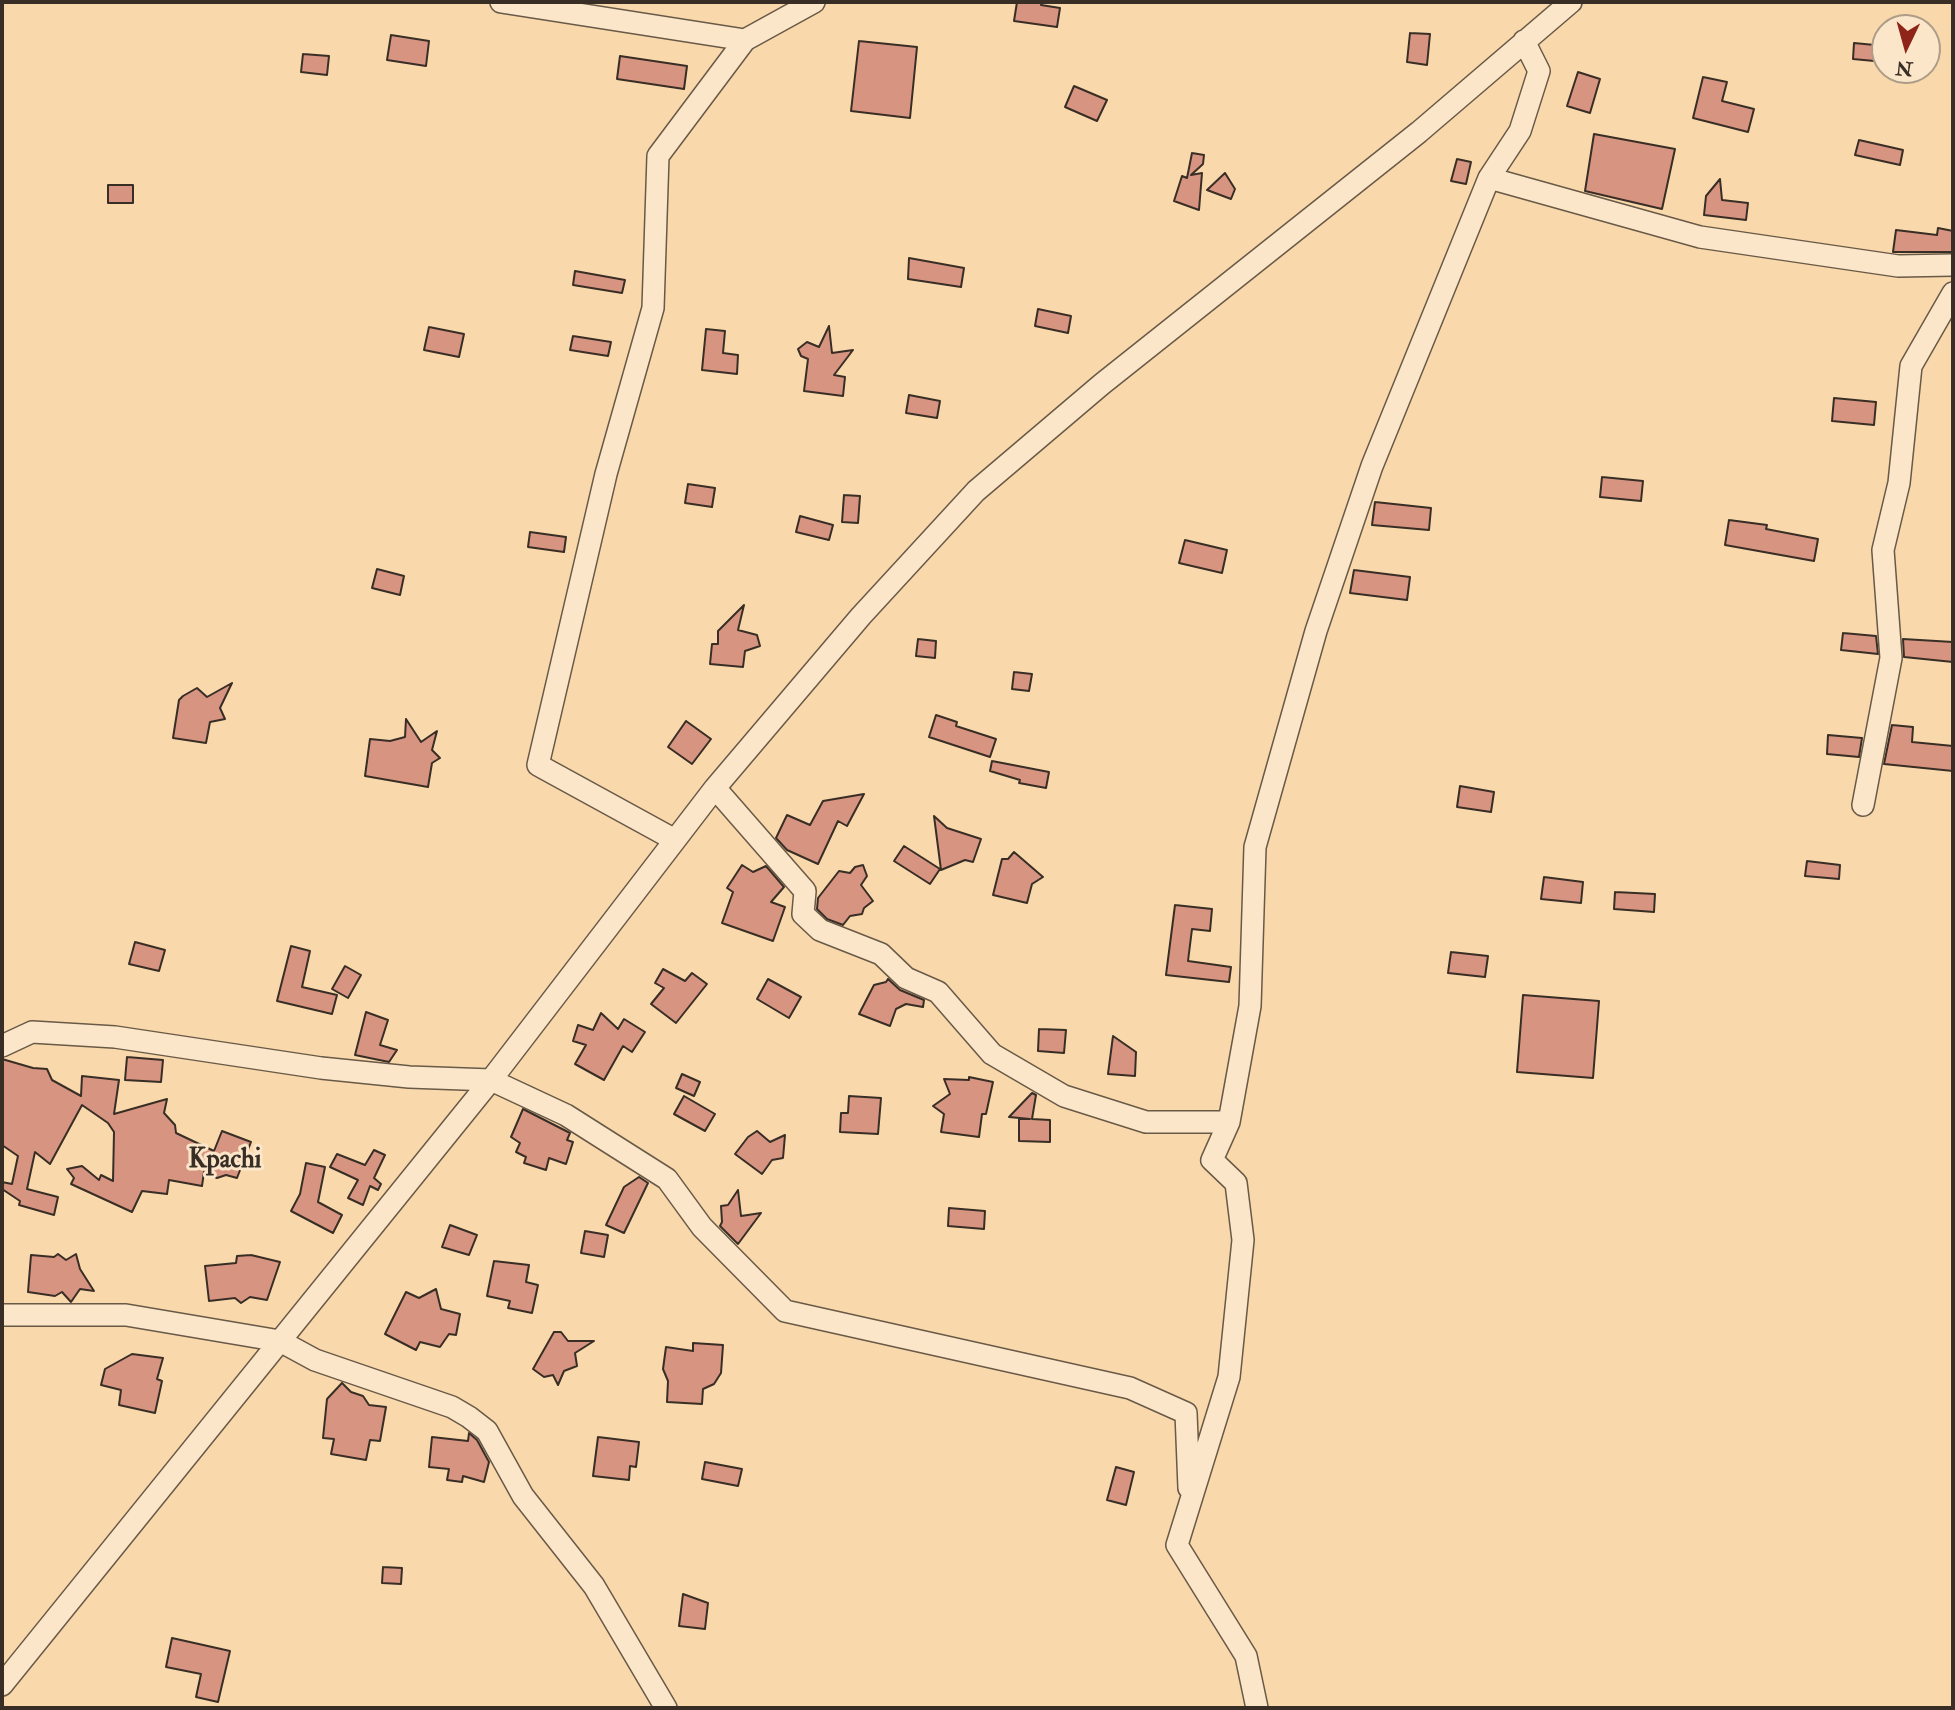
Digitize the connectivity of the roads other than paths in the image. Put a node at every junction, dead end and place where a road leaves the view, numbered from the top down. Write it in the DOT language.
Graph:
graph roads {
  1 [pos="500,2"];
  2 [pos="814,2"];
  3 [pos="1571,2"];
  4 [pos="745,40"];
  5 [pos="1524,41"];
  6 [pos="1489,178"];
  7 [pos="1953,265"];
  8 [pos="1953,293"];
  9 [pos="715,788"];
  10 [pos="1863,805"];
  11 [pos="675,840"];
  12 [pos="2,1046"];
  13 [pos="491,1080"];
  14 [pos="1229,1122"];
  15 [pos="2,1315"];
  16 [pos="280,1341"];
  17 [pos="1190,1503"];
  18 [pos="2,1685"];
  19 [pos="666,1708"];
  20 [pos="1257,1708"];
  1 -- 4 [label="street"];
  2 -- 4 [label="street"];
  3 -- 5 [label="street"];
  4 -- 11 [label="street"];
  5 -- 6 [label="street"];
  5 -- 9 [label="street"];
  6 -- 7 [label="street"];
  6 -- 14 [label="street"];
  8 -- 10 [label="street"];
  9 -- 11 [label="street"];
  9 -- 14 [label="street"];
  11 -- 13 [label="street"];
  12 -- 13 [label="street"];
  13 -- 16 [label="street"];
  13 -- 17 [label="street"];
  14 -- 17 [label="street"];
  15 -- 16 [label="street"];
  16 -- 18 [label="street"];
  16 -- 19 [label="street"];
  17 -- 20 [label="street"];
}
